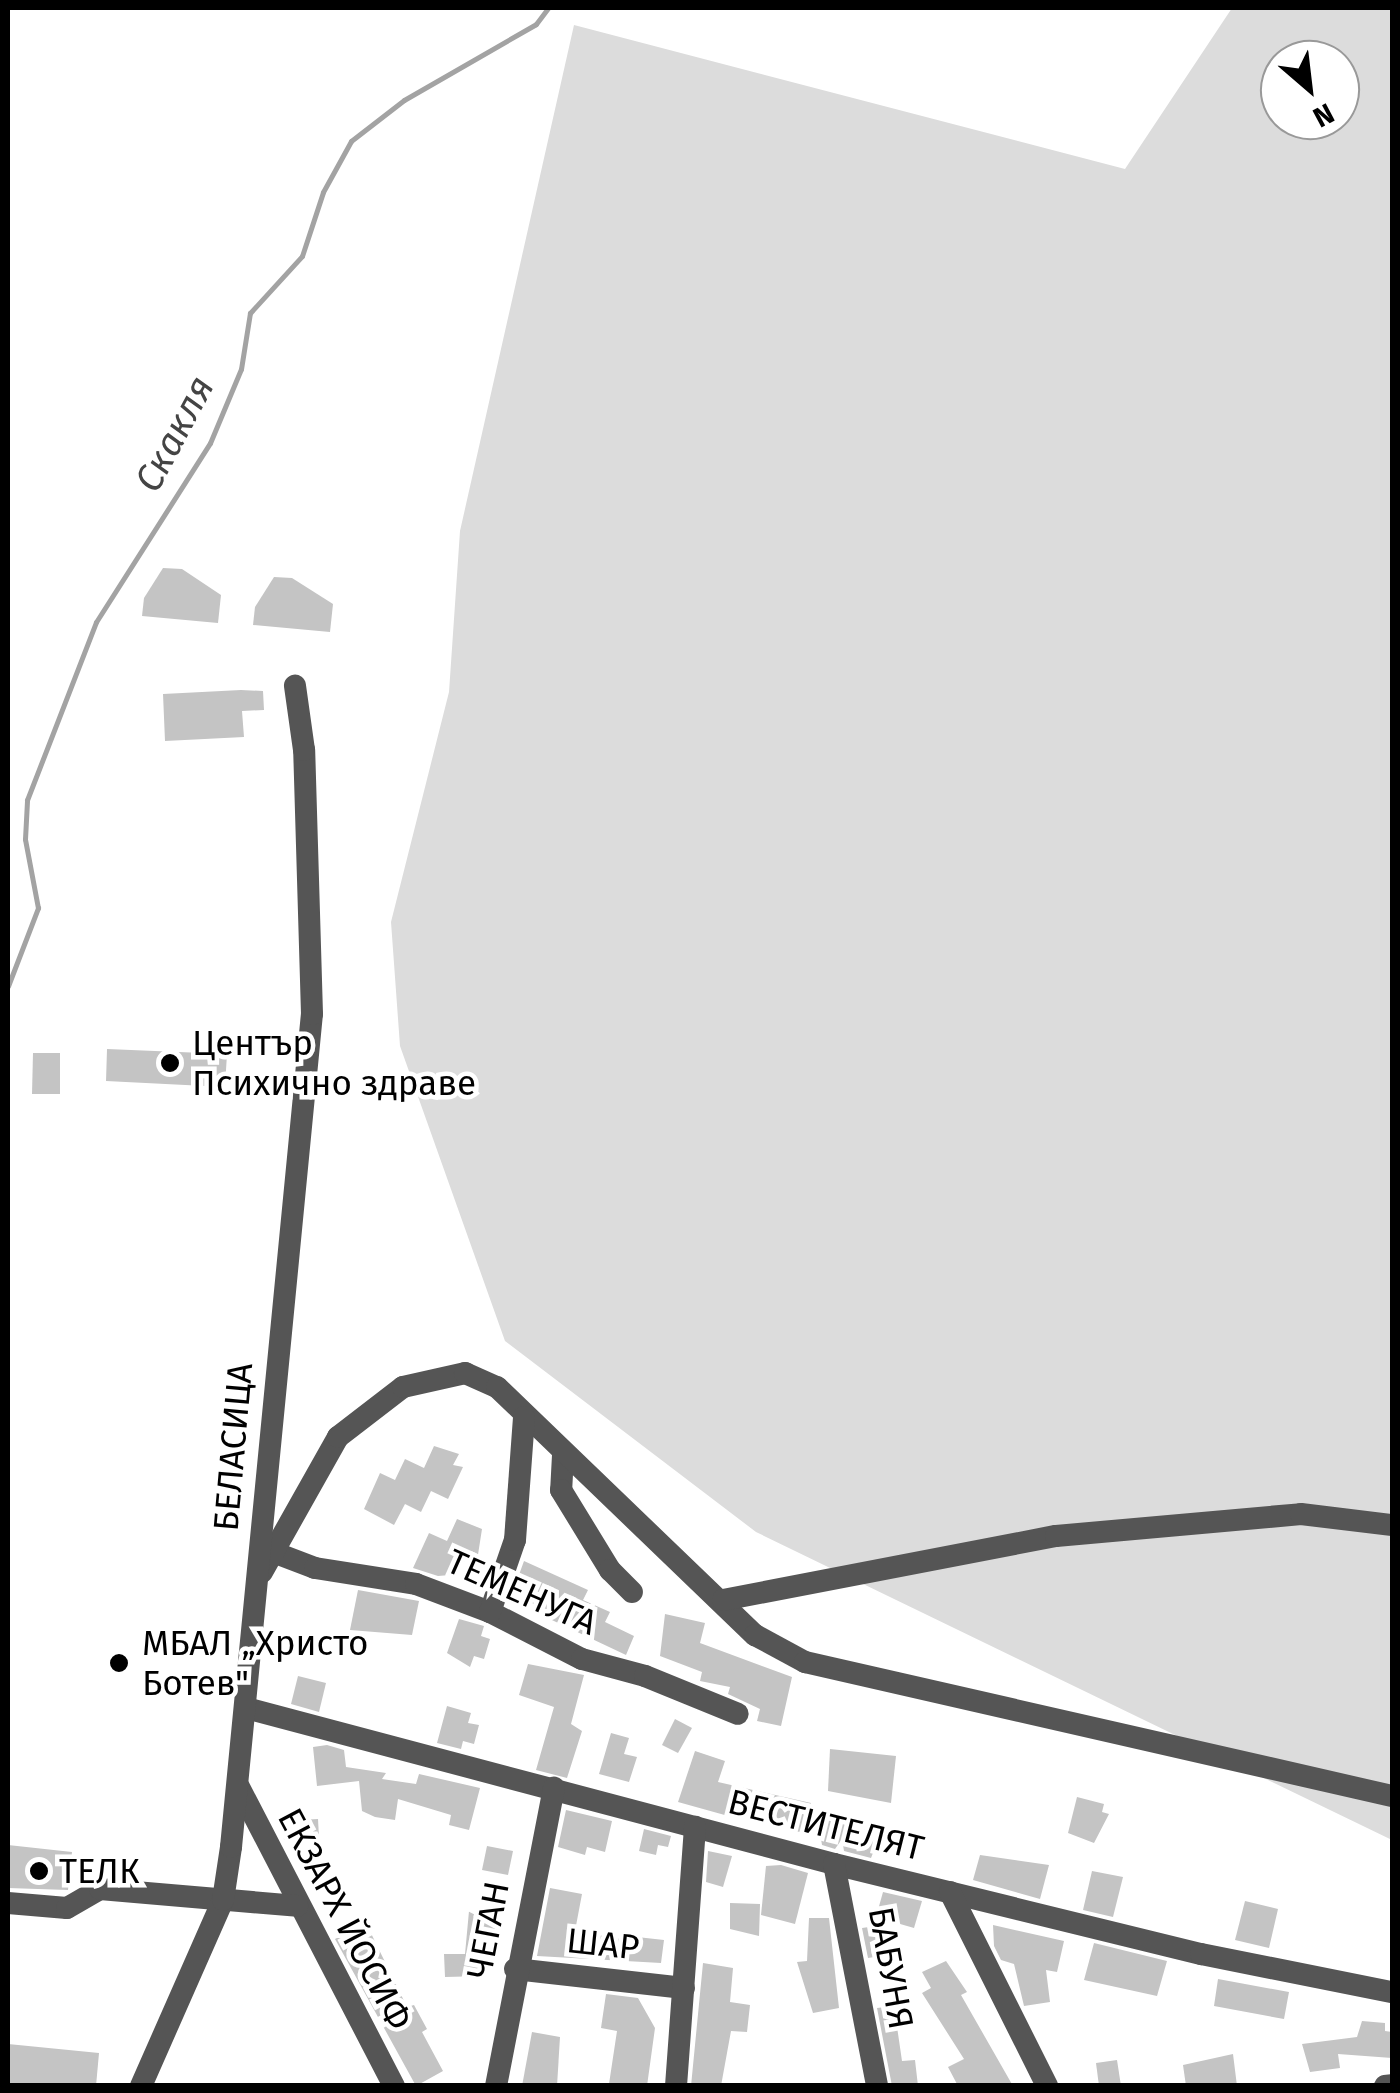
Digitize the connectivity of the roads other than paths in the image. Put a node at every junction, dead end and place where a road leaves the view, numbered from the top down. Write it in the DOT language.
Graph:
graph roads {
  1 [pos="295,686"];
  2 [pos="524,1417"];
  3 [pos="563,1455"];
  4 [pos="1392,1524"];
  5 [pos="273,1552"];
  6 [pos="256,1584"];
  7 [pos="632,1592"];
  8 [pos="723,1600"];
  9 [pos="490,1612"];
  10 [pos="246,1708"];
  11 [pos="738,1714"];
  12 [pos="237,1784"];
  13 [pos="554,1788"];
  14 [pos="1392,1796"];
  15 [pos="695,1827"];
  16 [pos="834,1864"];
  17 [pos="950,1892"];
  18 [pos="223,1900"];
  19 [pos="8,1903"];
  20 [pos="297,1906"];
  21 [pos="515,1969"];
  22 [pos="684,1988"];
  23 [pos="1392,1992"];
  24 [pos="141,2086"];
  25 [pos="394,2086"];
  26 [pos="496,2086"];
  27 [pos="676,2086"];
  28 [pos="877,2086"];
  29 [pos="1047,2086"];
  1 -- 6 [label="street, БЕЛАСИЦА"];
  2 -- 3 [label="street"];
  2 -- 5 [label="street"];
  2 -- 9 [label="street"];
  3 -- 7 [label="street"];
  3 -- 8 [label="street"];
  4 -- 8 [label="street"];
  5 -- 6 [label="street"];
  5 -- 9 [label="street, ТЕМЕНУГА"];
  6 -- 10 [label="street, БЕЛАСИЦА"];
  8 -- 14 [label="street"];
  9 -- 11 [label="street, ТЕМЕНУГА"];
  10 -- 12 [label="street, БЕЛАСИЦА"];
  10 -- 13 [label="street, ВЕСТИТЕЛЯТ"];
  12 -- 18 [label="street, БЕЛАСИЦА"];
  12 -- 20 [label="street, ЕКЗАРХ ЙОСИФ"];
  13 -- 15 [label="street, ВЕСТИТЕЛЯТ"];
  13 -- 21 [label="street, ЧЕГАН"];
  15 -- 16 [label="street, ВЕСТИТЕЛЯТ"];
  15 -- 22 [label="street"];
  16 -- 17 [label="street, ВЕСТИТЕЛЯТ"];
  16 -- 28 [label="street, БАБУНЯ"];
  17 -- 23 [label="street, ВЕСТИТЕЛЯТ"];
  17 -- 29 [label="street"];
  18 -- 19 [label="street"];
  18 -- 20 [label="street"];
  18 -- 24 [label="street, БЕЛАСИЦА"];
  20 -- 25 [label="street, ЕКЗАРХ ЙОСИФ"];
  21 -- 22 [label="street, ШАР"];
  21 -- 26 [label="street, ЧЕГАН"];
  22 -- 27 [label="street"];
}
